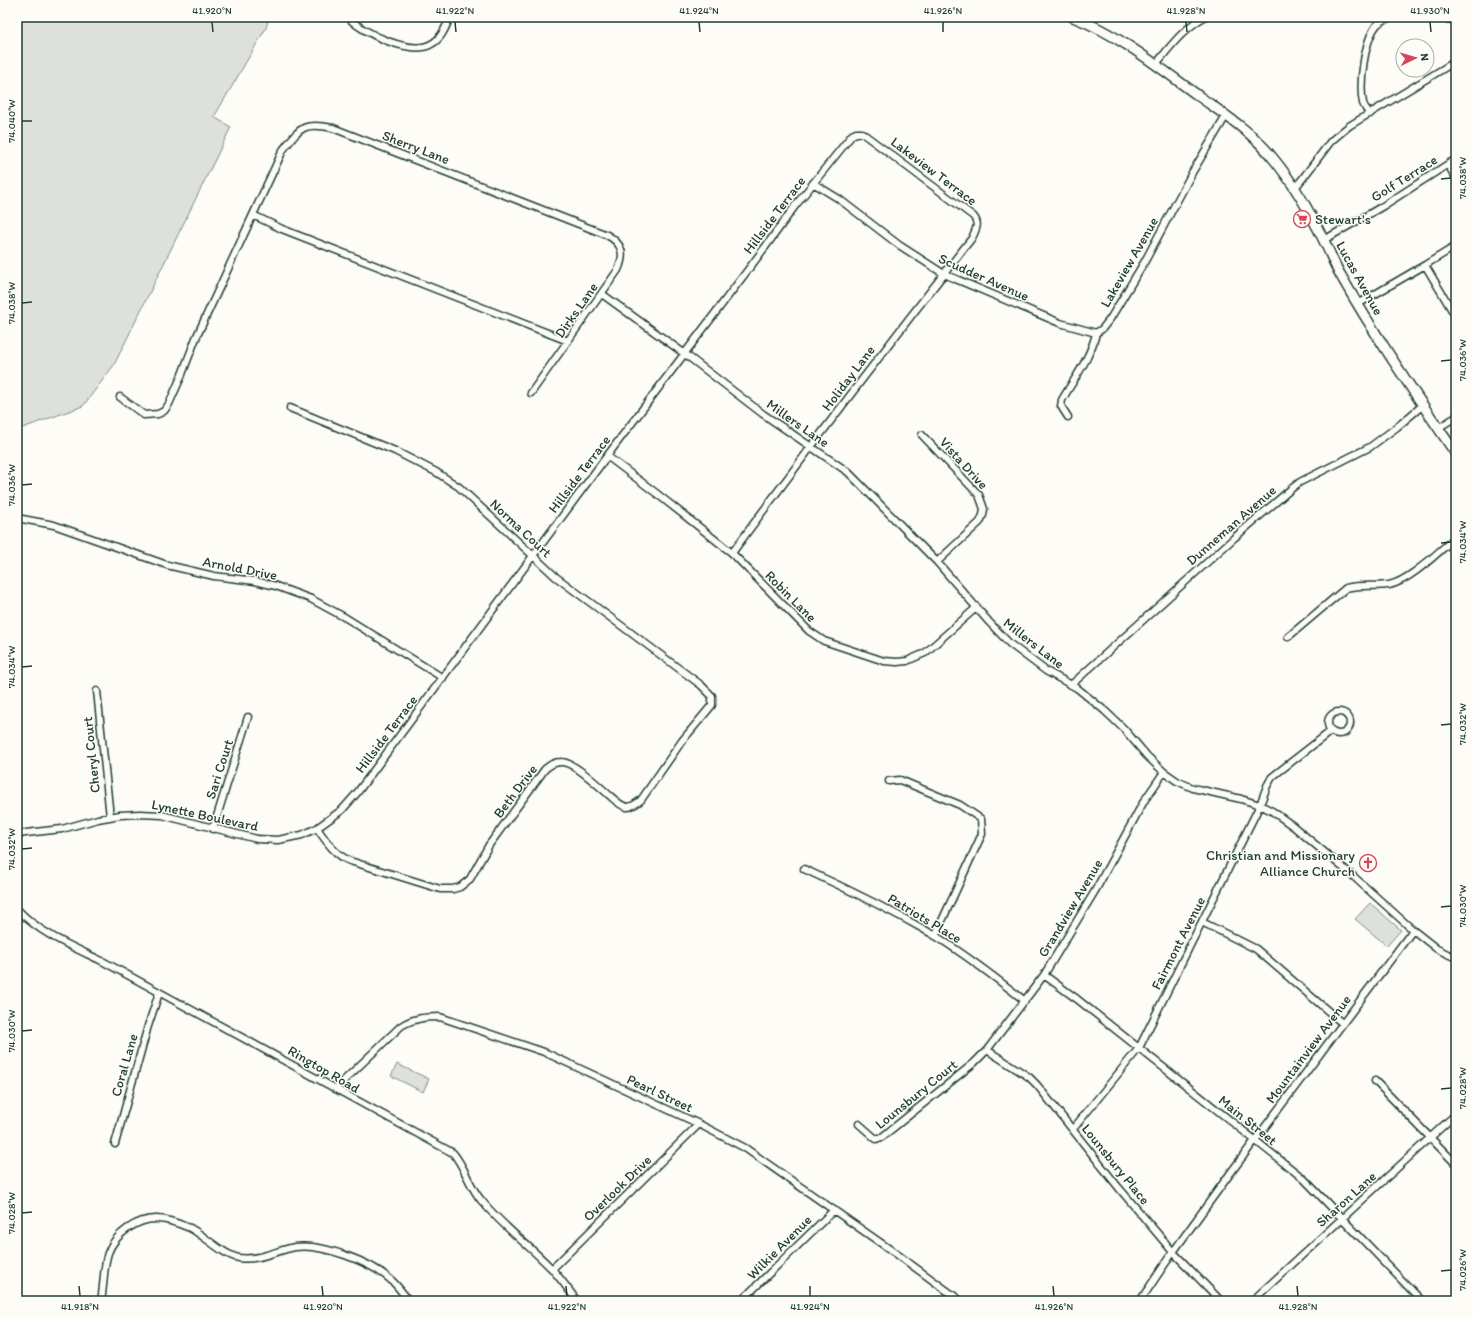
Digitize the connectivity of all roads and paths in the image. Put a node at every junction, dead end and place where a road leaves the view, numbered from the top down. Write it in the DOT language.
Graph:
graph roads {
  1 [pos="348,17"];
  2 [pos="450,17"];
  3 [pos="1073,17"];
  4 [pos="1204,17"];
  5 [pos="1392,17"];
  6 [pos="1420,17"];
  7 [pos="1456,20"];
  8 [pos="1456,61"];
  9 [pos="1156,64"];
  10 [pos="1370,114"];
  11 [pos="1226,116"];
  12 [pos="859,132"];
  13 [pos="1456,159"];
  14 [pos="1448,165"];
  15 [pos="1456,178"];
  16 [pos="813,184"];
  17 [pos="1295,188"];
  18 [pos="253,215"];
  19 [pos="612,238"];
  20 [pos="971,239"];
  21 [pos="1324,240"];
  22 [pos="1456,246"];
  23 [pos="1425,265"];
  24 [pos="944,274"];
  25 [pos="602,294"];
  26 [pos="1358,304"];
  27 [pos="1456,317"];
  28 [pos="1096,332"];
  29 [pos="568,341"];
  30 [pos="685,354"];
  31 [pos="531,393"];
  32 [pos="120,397"];
  33 [pos="1422,405"];
  34 [pos="290,408"];
  35 [pos="1068,417"];
  36 [pos="1456,417"];
  37 [pos="1438,428"];
  38 [pos="922,435"];
  39 [pos="810,447"];
  40 [pos="1456,454"];
  41 [pos="607,456"];
  42 [pos="17,518"];
  43 [pos="1456,537"];
  44 [pos="732,553"];
  45 [pos="533,556"];
  46 [pos="936,562"];
  47 [pos="977,607"];
  48 [pos="1288,637"];
  49 [pos="443,678"];
  50 [pos="1071,685"];
  51 [pos="97,691"];
  52 [pos="713,701"];
  53 [pos="248,717"];
  54 [pos="1331,731"];
  55 [pos="1164,772"];
  56 [pos="889,781"];
  57 [pos="1260,805"];
  58 [pos="110,817"];
  59 [pos="317,828"];
  60 [pos="212,829"];
  61 [pos="17,834"];
  62 [pos="804,869"];
  63 [pos="17,909"];
  64 [pos="1202,922"];
  65 [pos="1413,930"];
  66 [pos="935,936"];
  67 [pos="1456,958"];
  68 [pos="1044,975"];
  69 [pos="159,993"];
  70 [pos="1025,1001"];
  71 [pos="1342,1023"];
  72 [pos="1139,1048"];
  73 [pos="987,1050"];
  74 [pos="1375,1081"];
  75 [pos="335,1089"];
  76 [pos="1456,1114"];
  77 [pos="699,1124"];
  78 [pos="859,1124"];
  79 [pos="1072,1129"];
  80 [pos="1431,1137"];
  81 [pos="1255,1140"];
  82 [pos="115,1144"];
  83 [pos="1456,1164"];
  84 [pos="834,1210"];
  85 [pos="1342,1218"];
  86 [pos="1173,1252"];
  87 [pos="552,1269"];
  88 [pos="101,1301"];
  89 [pos="409,1301"];
  90 [pos="577,1301"];
  91 [pos="741,1301"];
  92 [pos="961,1301"];
  93 [pos="1140,1301"];
  94 [pos="1221,1301"];
  95 [pos="1252,1301"];
  96 [pos="1422,1301"];
  1 -- 2 [label="street"];
  3 -- 9 [label="street, Lucas Avenue"];
  4 -- 9 [label="street"];
  5 -- 10 [label="street"];
  6 -- 7 [label="street"];
  8 -- 10 [label="street"];
  9 -- 11 [label="street, Lucas Avenue"];
  10 -- 17 [label="street"];
  11 -- 17 [label="street, Lucas Avenue"];
  11 -- 28 [label="street, Lakeview Avenue"];
  12 -- 16 [label="street, Hillside Terrace"];
  12 -- 20 [label="street, Lakeview Terrace"];
  13 -- 14 [label="street, Golf Terrace"];
  14 -- 15 [label="street"];
  14 -- 21 [label="street, Golf Terrace"];
  16 -- 24 [label="street, Scudder Avenue"];
  16 -- 30 [label="street, Hillside Terrace"];
  17 -- 21 [label="street, Lucas Avenue"];
  18 -- 19 [label="street, Sherry Lane"];
  18 -- 29 [label="street"];
  18 -- 32 [label="street, Sherry Lane"];
  19 -- 25 [label="street, Dirks Lane"];
  20 -- 24 [label="street, Holiday Lane"];
  21 -- 26 [label="street, Lucas Avenue"];
  22 -- 23 [label="street"];
  23 -- 26 [label="street"];
  23 -- 27 [label="street"];
  24 -- 28 [label="street, Scudder Avenue"];
  24 -- 39 [label="street, Holiday Lane"];
  25 -- 29 [label="street, Dirks Lane"];
  25 -- 30 [label="street, Millers Lane"];
  26 -- 33 [label="street, Lucas Avenue"];
  28 -- 35 [label="street, Lakeview Avenue"];
  29 -- 31 [label="street, Dirks Lane"];
  30 -- 39 [label="street, Millers Lane"];
  30 -- 41 [label="street, Hillside Terrace"];
  33 -- 37 [label="street, Lucas Avenue"];
  33 -- 50 [label="street, Dunneman Avenue"];
  34 -- 45 [label="street, Norma Court"];
  36 -- 37 [label="street"];
  37 -- 40 [label="street, Lucas Avenue"];
  38 -- 46 [label="street, Vista Drive"];
  39 -- 44 [label="street, Holiday Lane"];
  39 -- 46 [label="street, Millers Lane"];
  41 -- 44 [label="street, Robin Lane"];
  41 -- 45 [label="street, Hillside Terrace"];
  42 -- 49 [label="street, Arnold Drive"];
  43 -- 48 [label="street"];
  44 -- 47 [label="street, Robin Lane"];
  45 -- 49 [label="street, Hillside Terrace"];
  45 -- 52 [label="street, Norma Court"];
  46 -- 47 [label="street, Millers Lane"];
  47 -- 50 [label="street, Millers Lane"];
  49 -- 59 [label="street, Hillside Terrace"];
  50 -- 55 [label="street, Millers Lane"];
  51 -- 58 [label="street, Cheryl Court"];
  52 -- 59 [label="street, Beth Drive"];
  53 -- 60 [label="street, Sari Court"];
  54 -- 57 [label="street, Fairmont Avenue"];
  55 -- 57 [label="street, Millers Lane"];
  55 -- 68 [label="street, Grandview Avenue"];
  56 -- 66 [label="street"];
  57 -- 64 [label="street, Fairmont Avenue"];
  57 -- 65 [label="street, Millers Lane"];
  58 -- 60 [label="street, Lynette Boulevard"];
  58 -- 61 [label="street, Lynette Boulevard"];
  59 -- 60 [label="street, Lynette Boulevard"];
  62 -- 66 [label="street, Patriots Place"];
  63 -- 69 [label="street, Ringtop Road"];
  64 -- 71 [label="street"];
  64 -- 72 [label="street, Fairmont Avenue"];
  65 -- 67 [label="street, Millers Lane"];
  65 -- 71 [label="street, Mountainview Avenue"];
  66 -- 70 [label="street, Patriots Place"];
  68 -- 70 [label="street, Grandview Avenue"];
  68 -- 72 [label="street, Main Street"];
  69 -- 75 [label="street, Ringtop Road"];
  69 -- 82 [label="street, Coral Lane"];
  70 -- 73 [label="street, Grandview Avenue"];
  71 -- 81 [label="street, Mountainview Avenue"];
  72 -- 79 [label="street, Fairmont Avenue"];
  72 -- 81 [label="street, Main Street"];
  73 -- 78 [label="street, Lounsbury Court"];
  73 -- 79 [label="street, Lounsbury Place"];
  74 -- 80 [label="street"];
  75 -- 77 [label="street, Pearl Street"];
  75 -- 87 [label="street, Ringtop Road"];
  76 -- 80 [label="street, Sharon Lane"];
  77 -- 84 [label="street, Pearl Street"];
  77 -- 87 [label="street, Overlook Drive"];
  79 -- 86 [label="street, Lounsbury Place"];
  80 -- 83 [label="street"];
  80 -- 85 [label="street, Sharon Lane"];
  81 -- 85 [label="street, Main Street"];
  81 -- 86 [label="street, Mountainview Avenue"];
  84 -- 91 [label="street, Wilkie Avenue"];
  84 -- 92 [label="street, Pearl Street"];
  85 -- 95 [label="street, Sharon Lane"];
  85 -- 96 [label="street, Main Street"];
  86 -- 93 [label="street, Mountainview Avenue"];
  86 -- 94 [label="street, Lounsbury Place"];
  87 -- 90 [label="street, Ringtop Road"];
  88 -- 89 [label="street"];
}
